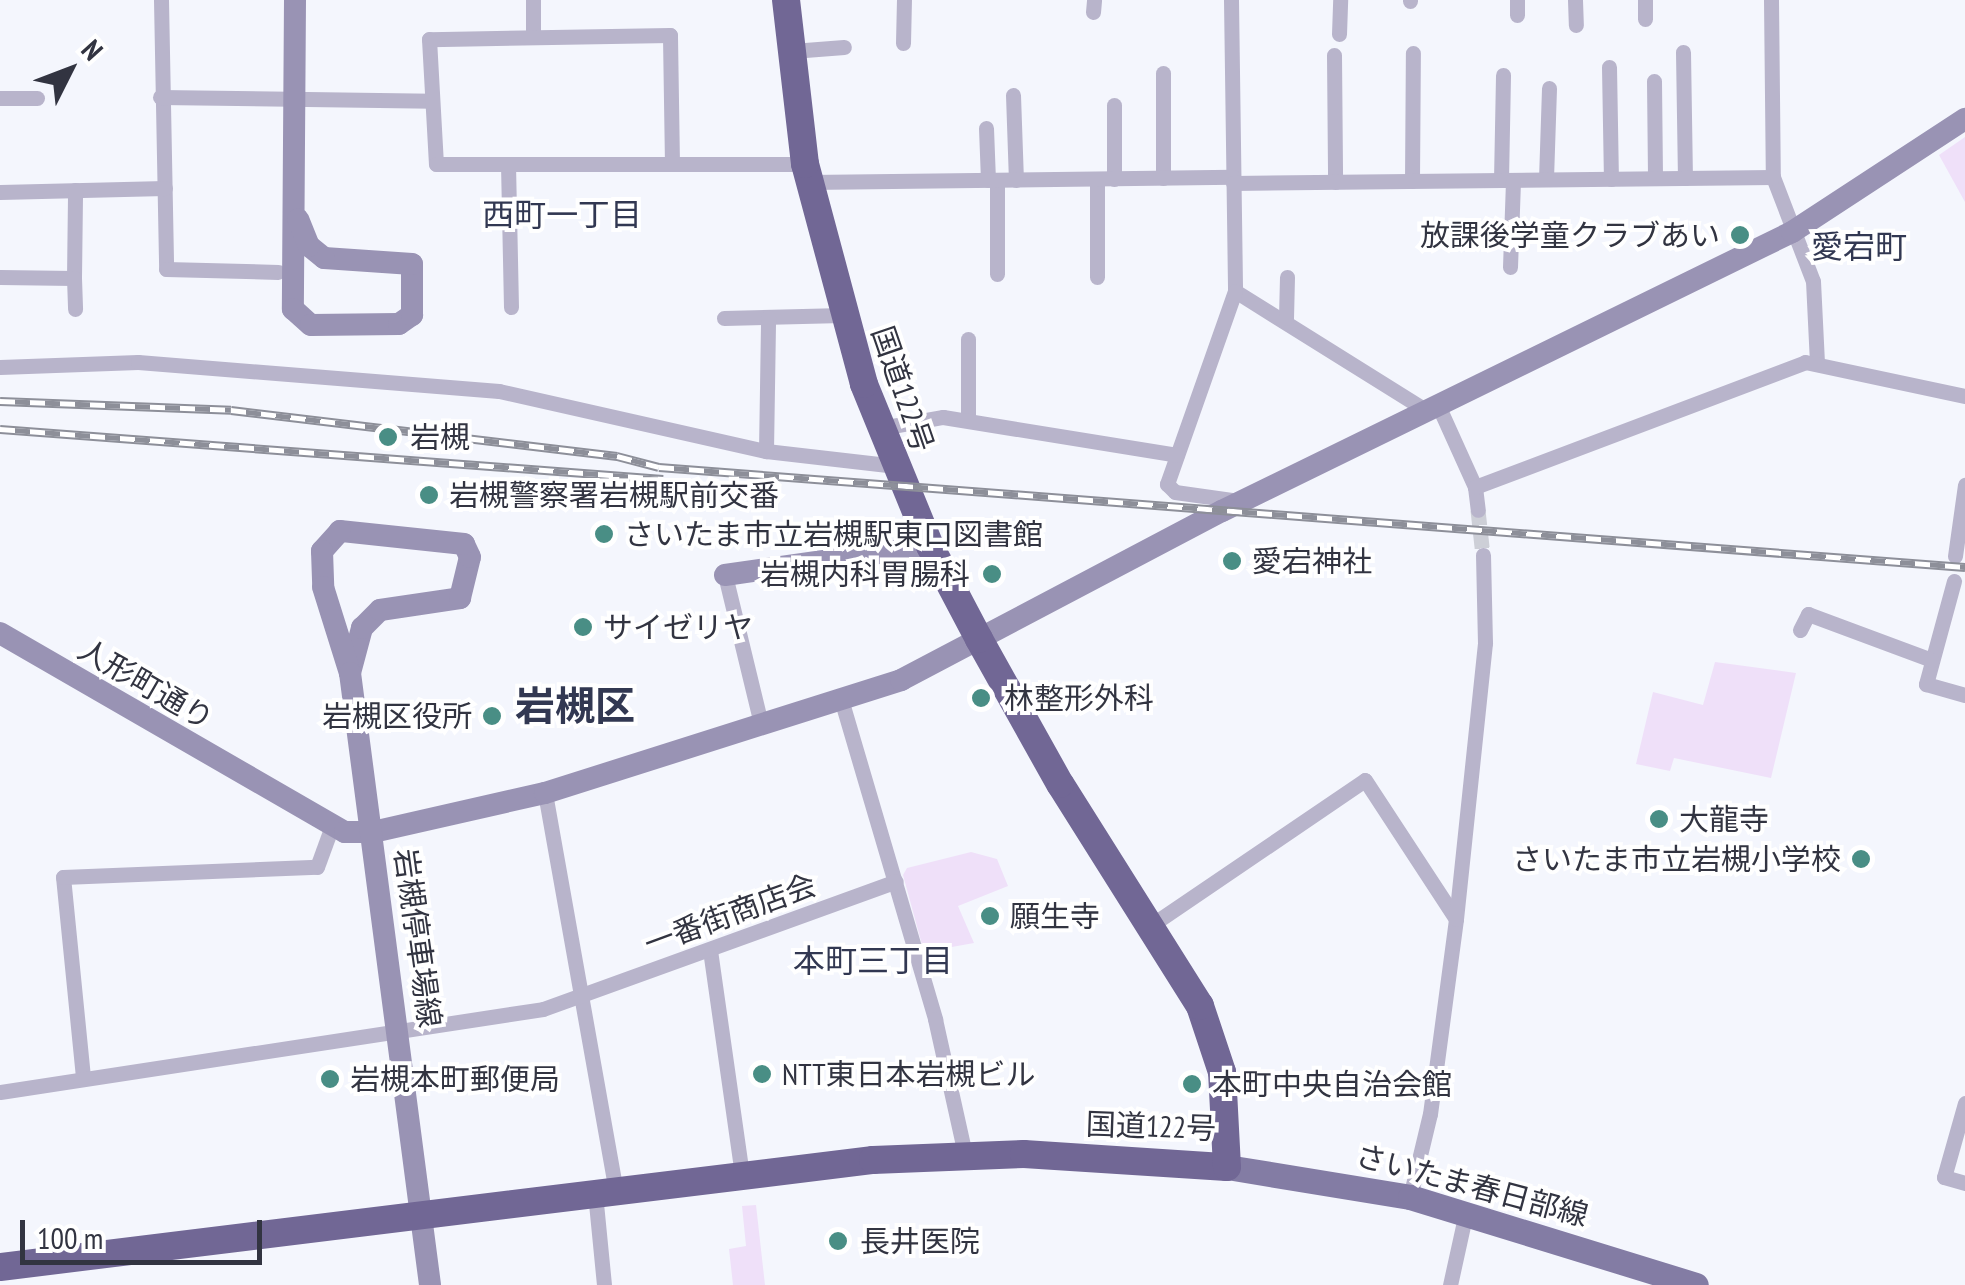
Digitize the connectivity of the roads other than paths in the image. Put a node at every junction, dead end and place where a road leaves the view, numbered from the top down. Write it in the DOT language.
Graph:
graph roads {
  1 [pos="161,0"];
  2 [pos="295,0"];
  3 [pos="533,0"];
  4 [pos="786,0"];
  5 [pos="904,0"];
  6 [pos="1231,0"];
  7 [pos="1340,0"];
  8 [pos="1575,0"];
  9 [pos="1645,0"];
  10 [pos="1772,0"];
  11 [pos="1646,19"];
  12 [pos="1576,25"];
  13 [pos="1339,34"];
  14 [pos="533,36"];
  15 [pos="903,43"];
  16 [pos="844,47"];
  17 [pos="792,52"];
  18 [pos="1683,52"];
  19 [pos="1413,53"];
  20 [pos="1334,54"];
  21 [pos="1609,67"];
  22 [pos="1163,73"];
  23 [pos="1503,76"];
  24 [pos="1654,80"];
  25 [pos="1549,88"];
  26 [pos="1013,95"];
  27 [pos="160,97"];
  28 [pos="0,98"];
  29 [pos="37,98"];
  30 [pos="296,98"];
  31 [pos="432,101"];
  32 [pos="1114,105"];
  33 [pos="1965,119"];
  34 [pos="986,128"];
  35 [pos="508,164"];
  36 [pos="672,164"];
  37 [pos="807,173"];
  38 [pos="1773,177"];
  39 [pos="1114,178"];
  40 [pos="1162,178"];
  41 [pos="1611,178"];
  42 [pos="1655,178"];
  43 [pos="1685,178"];
  44 [pos="1097,179"];
  45 [pos="1546,179"];
  46 [pos="992,180"];
  47 [pos="1016,180"];
  48 [pos="1233,180"];
  49 [pos="1507,180"];
  50 [pos="1412,181"];
  51 [pos="1336,182"];
  52 [pos="165,188"];
  53 [pos="75,190"];
  54 [pos="0,192"];
  55 [pos="298,219"];
  56 [pos="1792,232"];
  57 [pos="324,258"];
  58 [pos="1510,267"];
  59 [pos="997,274"];
  60 [pos="0,276"];
  61 [pos="286,276"];
  62 [pos="1097,277"];
  63 [pos="1287,277"];
  64 [pos="74,278"];
  65 [pos="1235,291"];
  66 [pos="511,307"];
  67 [pos="75,309"];
  68 [pos="844,315"];
  69 [pos="768,317"];
  70 [pos="724,318"];
  71 [pos="1286,318"];
  72 [pos="968,340"];
  73 [pos="1817,364"];
  74 [pos="0,367"];
  75 [pos="1965,396"];
  76 [pos="1432,408"];
  77 [pos="968,420"];
  78 [pos="881,428"];
  79 [pos="766,450"];
  80 [pos="1177,454"];
  81 [pos="896,466"];
  82 [pos="1965,485"];
  83 [pos="1475,487"];
  84 [pos="1245,502"];
  85 [pos="1478,510"];
  86 [pos="930,546"];
  87 [pos="1483,555"];
  88 [pos="1956,556"];
  89 [pos="724,575"];
  90 [pos="1954,581"];
  91 [pos="1800,630"];
  92 [pos="0,633"];
  93 [pos="979,639"];
  94 [pos="1932,660"];
  95 [pos="350,673"];
  96 [pos="1965,695"];
  97 [pos="841,699"];
  98 [pos="762,724"];
  99 [pos="545,793"];
  100 [pos="332,826"];
  101 [pos="373,832"];
  102 [pos="896,881"];
  103 [pos="1456,919"];
  104 [pos="1153,924"];
  105 [pos="710,950"];
  106 [pos="583,998"];
  107 [pos="400,1032"];
  108 [pos="83,1077"];
  109 [pos="0,1092"];
  110 [pos="1965,1103"];
  111 [pos="965,1154"];
  112 [pos="1227,1167"];
  113 [pos="742,1176"];
  114 [pos="1965,1183"];
  115 [pos="605,1192"];
  116 [pos="1410,1197"];
  117 [pos="423,1211"];
  118 [pos="1466,1212"];
  119 [pos="0,1266"];
  120 [pos="430,1285"];
  121 [pos="604,1285"];
  122 [pos="1450,1285"];
  123 [pos="1696,1285"];
  1 -- 27 [label="street"];
  2 -- 30 [label="street"];
  3 -- 14 [label="street"];
  4 -- 17 [label="highway, 国道122号"];
  5 -- 15 [label="street"];
  6 -- 48 [label="street"];
  7 -- 13 [label="street"];
  8 -- 12 [label="street"];
  9 -- 11 [label="street"];
  10 -- 38 [label="street"];
  14 -- 31 [label="street"];
  14 -- 36 [label="street"];
  16 -- 17 [label="street"];
  17 -- 37 [label="highway, 国道122号"];
  18 -- 43 [label="street"];
  19 -- 50 [label="street"];
  20 -- 51 [label="street"];
  21 -- 41 [label="street"];
  22 -- 40 [label="street"];
  23 -- 49 [label="street"];
  24 -- 42 [label="street"];
  25 -- 45 [label="street"];
  26 -- 47 [label="street"];
  27 -- 30 [label="street"];
  27 -- 52 [label="street"];
  28 -- 29 [label="street"];
  30 -- 31 [label="street"];
  30 -- 55 [label="street"];
  31 -- 35 [label="street"];
  32 -- 39 [label="street"];
  33 -- 56 [label="street"];
  34 -- 46 [label="street"];
  35 -- 36 [label="street"];
  35 -- 66 [label="street"];
  36 -- 37 [label="street"];
  37 -- 46 [label="street"];
  37 -- 68 [label="highway, 国道122号"];
  38 -- 43 [label="street"];
  38 -- 56 [label="street"];
  39 -- 40 [label="street"];
  39 -- 44 [label="street"];
  40 -- 48 [label="street"];
  41 -- 42 [label="street"];
  41 -- 45 [label="street"];
  42 -- 43 [label="street"];
  44 -- 47 [label="street"];
  44 -- 62 [label="street"];
  45 -- 49 [label="street"];
  46 -- 47 [label="street"];
  46 -- 59 [label="street"];
  48 -- 51 [label="street"];
  48 -- 65 [label="street"];
  49 -- 50 [label="street"];
  49 -- 58 [label="street"];
  50 -- 51 [label="street"];
  52 -- 53 [label="street"];
  52 -- 61 [label="street"];
  53 -- 54 [label="street"];
  53 -- 64 [label="street"];
  55 -- 57 [label="street"];
  55 -- 61 [label="street"];
  56 -- 73 [label="street"];
  56 -- 76 [label="street"];
  57 -- 61 [label="street"];
  57 -- 61 [label="street"];
  60 -- 64 [label="street"];
  63 -- 71 [label="street"];
  64 -- 67 [label="street"];
  65 -- 71 [label="street"];
  65 -- 80 [label="street"];
  68 -- 69 [label="street"];
  68 -- 78 [label="highway, 国道122号"];
  69 -- 70 [label="street"];
  69 -- 79 [label="street"];
  71 -- 76 [label="street"];
  72 -- 77 [label="street"];
  73 -- 75 [label="street"];
  73 -- 83 [label="street"];
  74 -- 79 [label="street"];
  76 -- 83 [label="street"];
  76 -- 84 [label="street"];
  77 -- 78 [label="street"];
  77 -- 80 [label="street"];
  78 -- 81 [label="highway, 国道122号"];
  79 -- 81 [label="street"];
  80 -- 84 [label="street"];
  81 -- 86 [label="highway, 国道122号"];
  82 -- 88 [label="street"];
  83 -- 85 [label="street"];
  84 -- 93 [label="street"];
  86 -- 89 [label="street"];
  86 -- 93 [label="highway, 国道122号"];
  87 -- 103 [label="street"];
  89 -- 98 [label="street"];
  90 -- 94 [label="street"];
  91 -- 94 [label="street"];
  92 -- 100 [label="street, 人形町通り"];
  93 -- 97 [label="street"];
  93 -- 104 [label="highway, 国道122号"];
  94 -- 96 [label="street"];
  95 -- 95 [label="street, 岩槻停車場線"];
  95 -- 101 [label="street, 岩槻停車場線"];
  97 -- 98 [label="street"];
  97 -- 102 [label="street"];
  98 -- 99 [label="street"];
  99 -- 101 [label="street"];
  99 -- 106 [label="street"];
  100 -- 101 [label="street"];
  100 -- 108 [label="street"];
  101 -- 107 [label="street, 岩槻停車場線"];
  102 -- 105 [label="street, 一番街商店会"];
  102 -- 111 [label="street"];
  103 -- 104 [label="street"];
  103 -- 116 [label="street"];
  104 -- 112 [label="highway, 国道122号"];
  105 -- 106 [label="street, 一番街商店会"];
  105 -- 113 [label="street"];
  106 -- 107 [label="street, 一番街商店会"];
  106 -- 115 [label="street"];
  107 -- 108 [label="street, 一番街商店会"];
  107 -- 117 [label="street, 岩槻停車場線"];
  108 -- 109 [label="street, 一番街商店会"];
  110 -- 114 [label="street"];
  111 -- 112 [label="highway, 国道122号"];
  111 -- 113 [label="highway, 国道122号"];
  112 -- 116 [label="main road, さいたま春日部線"];
  113 -- 115 [label="highway, 国道122号"];
  115 -- 117 [label="highway, 国道122号"];
  115 -- 121 [label="street"];
  116 -- 118 [label="main road, さいたま春日部線"];
  117 -- 119 [label="highway, 国道122号"];
  117 -- 120 [label="street, 岩槻停車場線"];
  118 -- 122 [label="street"];
  118 -- 123 [label="main road, さいたま春日部線"];
}
